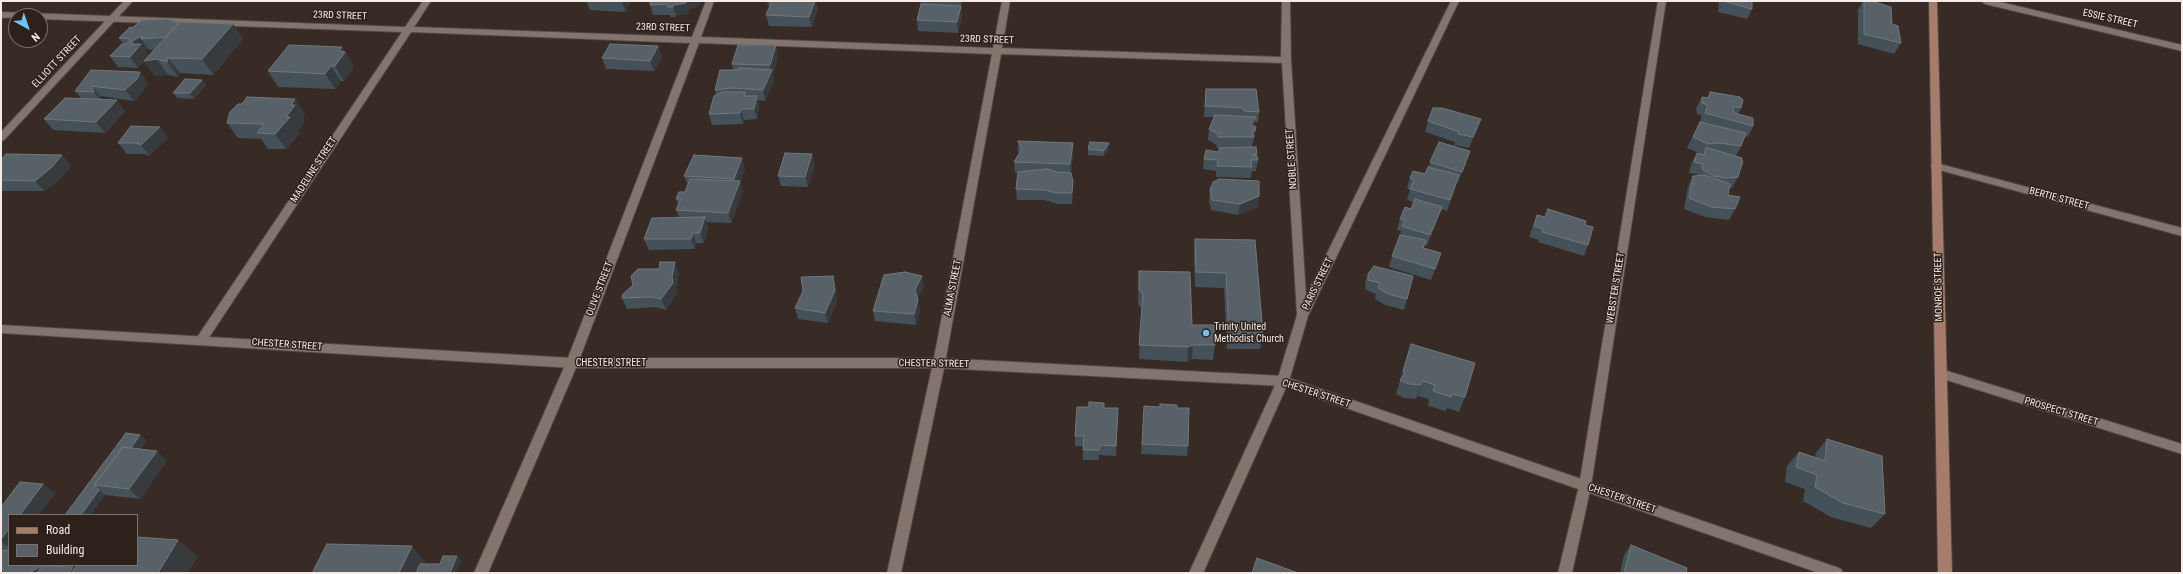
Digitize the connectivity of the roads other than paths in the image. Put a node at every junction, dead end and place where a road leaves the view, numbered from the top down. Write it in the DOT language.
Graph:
graph roads {
  1 [pos="129,1"];
  2 [pos="427,1"];
  3 [pos="710,1"];
  4 [pos="1006,1"];
  5 [pos="1286,1"];
  6 [pos="1455,1"];
  7 [pos="1662,1"];
  8 [pos="1933,1"];
  9 [pos="1985,1"];
  10 [pos="48,16"];
  11 [pos="113,18"];
  12 [pos="407,30"];
  13 [pos="695,40"];
  14 [pos="2182,48"];
  15 [pos="997,51"];
  16 [pos="1286,60"];
  17 [pos="1,138"];
  18 [pos="1936,166"];
  19 [pos="2182,232"];
  20 [pos="1302,316"];
  21 [pos="1,329"];
  22 [pos="202,340"];
  23 [pos="572,363"];
  24 [pos="939,363"];
  25 [pos="1941,374"];
  26 [pos="1283,381"];
  27 [pos="2182,449"];
  28 [pos="1585,486"];
  29 [pos="481,573"];
  30 [pos="894,573"];
  31 [pos="1196,573"];
  32 [pos="1565,573"];
  33 [pos="1836,573"];
  34 [pos="1945,573"];
  1 -- 11 [label="street, ELLIOTT STREET"];
  2 -- 12 [label="street, MADELINE STREET"];
  3 -- 13 [label="street, OLIVE STREET"];
  4 -- 15 [label="street, ALMA STREET"];
  5 -- 16 [label="street, NOBLE STREET"];
  6 -- 20 [label="street, PARIS STREET"];
  7 -- 28 [label="street, WEBSTER STREET"];
  8 -- 18 [label="main road, MONROE STREET"];
  9 -- 14 [label="street, ESSIE STREET"];
  10 -- 11 [label="street, 23RD STREET"];
  11 -- 12 [label="street, 23RD STREET"];
  11 -- 17 [label="street, ELLIOTT STREET"];
  12 -- 13 [label="street, 23RD STREET"];
  12 -- 22 [label="street, MADELINE STREET"];
  13 -- 15 [label="street, 23RD STREET"];
  13 -- 23 [label="street, OLIVE STREET"];
  15 -- 16 [label="street, 23RD STREET"];
  15 -- 24 [label="street, ALMA STREET"];
  16 -- 20 [label="street, NOBLE STREET"];
  18 -- 19 [label="street, BERTIE STREET"];
  18 -- 25 [label="main road, MONROE STREET"];
  20 -- 26 [label="street, PARIS STREET"];
  21 -- 22 [label="street, CHESTER STREET"];
  22 -- 23 [label="street, CHESTER STREET"];
  23 -- 24 [label="street, CHESTER STREET"];
  23 -- 29 [label="street, OLIVE STREET"];
  24 -- 26 [label="street, CHESTER STREET"];
  24 -- 30 [label="street, ALMA STREET"];
  25 -- 27 [label="street, PROSPECT STREET"];
  25 -- 34 [label="main road, MONROE STREET"];
  26 -- 28 [label="street, CHESTER STREET"];
  26 -- 31 [label="street, PARIS STREET"];
  28 -- 32 [label="street, WEBSTER STREET"];
  28 -- 33 [label="street, CHESTER STREET"];
}
